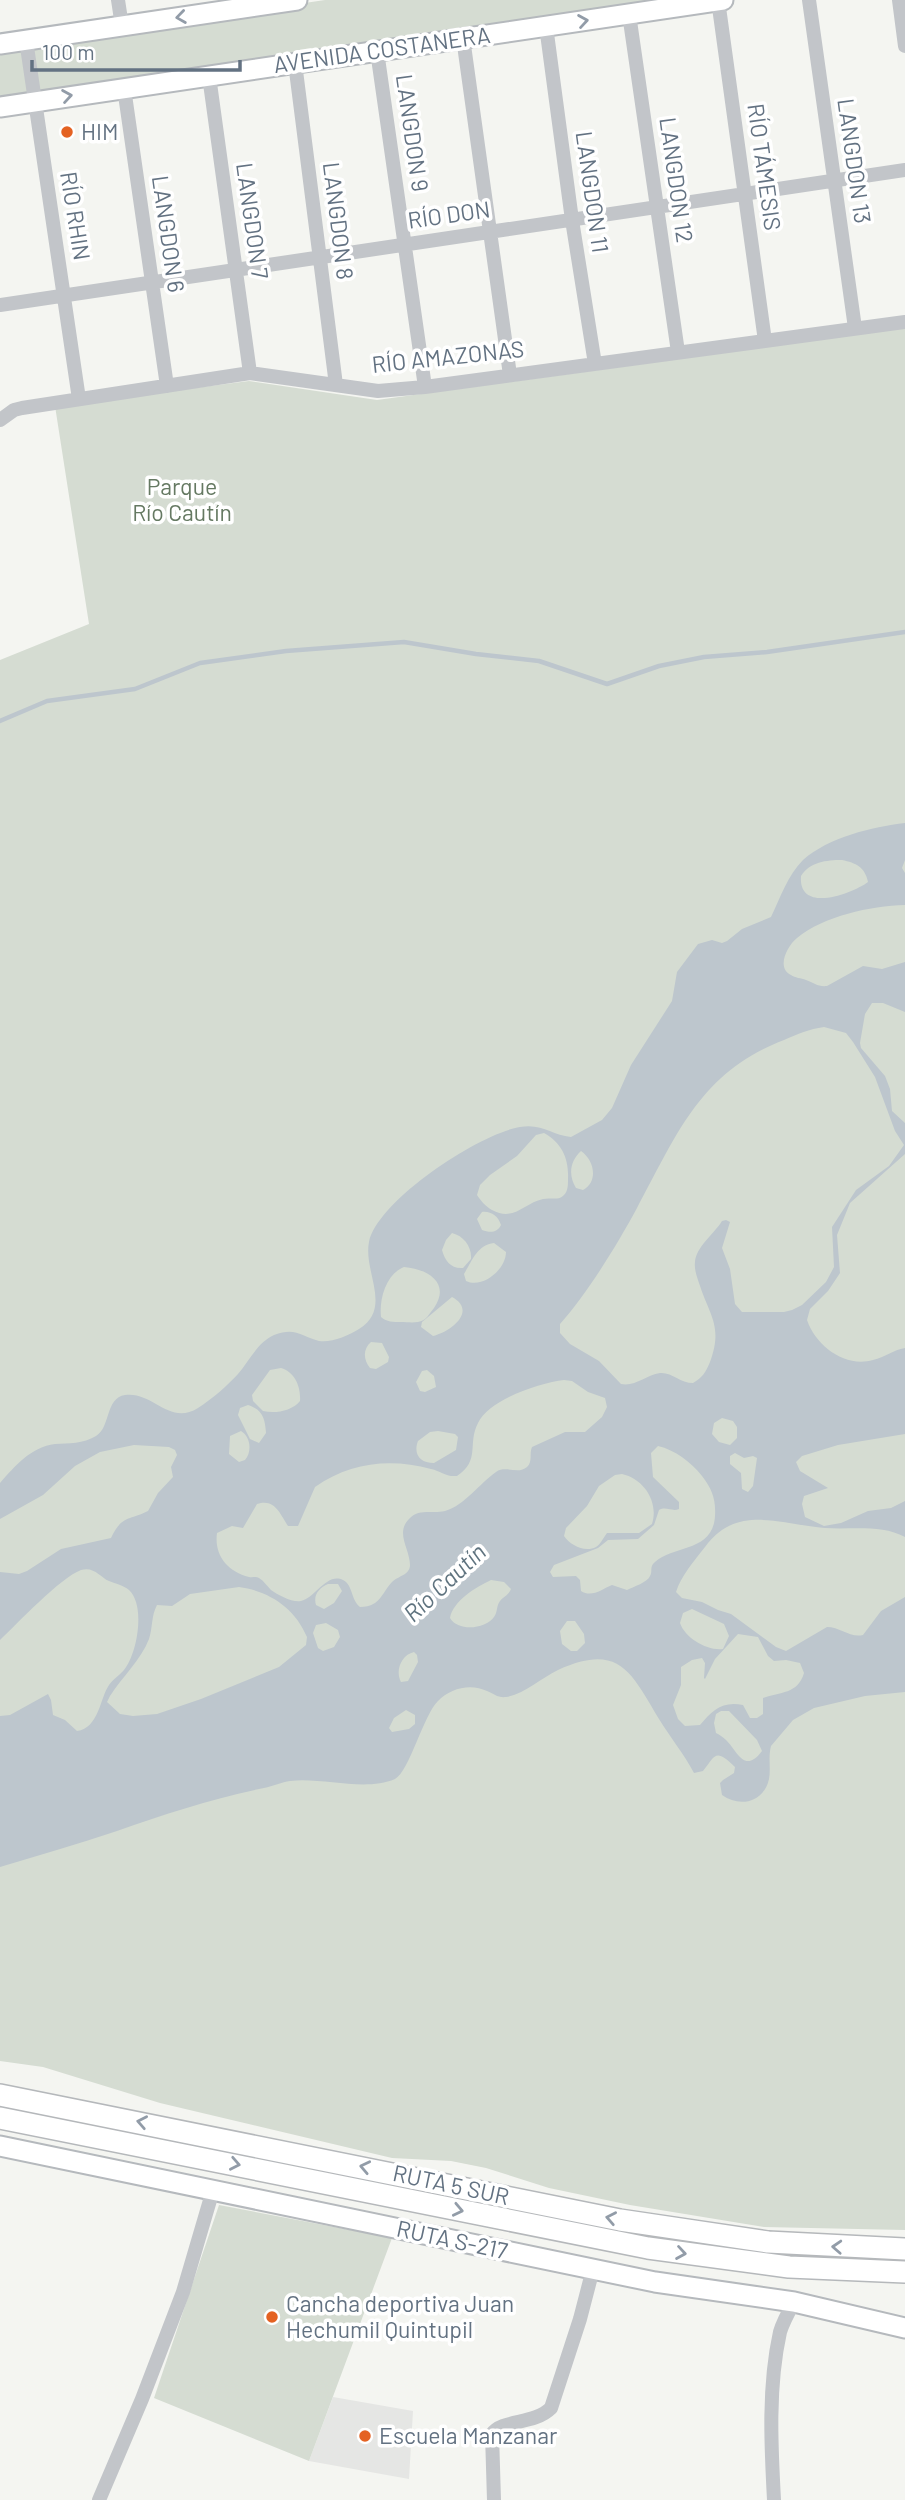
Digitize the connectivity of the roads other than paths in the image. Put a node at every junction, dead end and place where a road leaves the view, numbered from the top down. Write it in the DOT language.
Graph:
graph roads {
  1 [pos="118,0"];
  2 [pos="718,0"];
  3 [pos="723,0"];
  4 [pos="809,0"];
  5 [pos="899,0"];
  6 [pos="290,1"];
  7 [pos="629,14"];
  8 [pos="122,26"];
  9 [pos="545,26"];
  10 [pos="463,38"];
  11 [pos="26,40"];
  12 [pos="0,44"];
  13 [pos="905,46"];
  14 [pos="377,51"];
  15 [pos="295,63"];
  16 [pos="209,76"];
  17 [pos="124,88"];
  18 [pos="35,102"];
  19 [pos="0,107"];
  20 [pos="905,170"];
  21 [pos="834,181"];
  22 [pos="745,194"];
  23 [pos="657,207"];
  24 [pos="572,220"];
  25 [pos="490,232"];
  26 [pos="405,245"];
  27 [pos="320,257"];
  28 [pos="236,270"];
  29 [pos="152,282"];
  30 [pos="64,295"];
  31 [pos="0,305"];
  32 [pos="905,322"];
  33 [pos="855,328"];
  34 [pos="765,341"];
  35 [pos="677,352"];
  36 [pos="595,364"];
  37 [pos="250,373"];
  38 [pos="510,375"];
  39 [pos="337,385"];
  40 [pos="167,386"];
  41 [pos="425,387"];
  42 [pos="79,399"];
  43 [pos="0,420"];
  44 [pos="0,2095"];
  45 [pos="0,2118"];
  46 [pos="0,2146"];
  47 [pos="213,2190"];
  48 [pos="905,2249"];
  49 [pos="593,2269"];
  50 [pos="905,2272"];
  51 [pos="794,2302"];
  52 [pos="905,2328"];
  53 [pos="99,2500"];
  54 [pos="494,2500"];
  55 [pos="774,2500"];
  1 -- 8 [label="street"];
  2 -- 3 [label="main road, AVENIDA COSTANERA"];
  2 -- 7 [label="main road, AVENIDA COSTANERA"];
  2 -- 22 [label="street, RÍO TÁMESIS"];
  4 -- 21 [label="street, LANGDON 13"];
  5 -- 13 [label="street"];
  6 -- 8 [label="main road, one-way"];
  9 -- 7 [label="main road, AVENIDA COSTANERA, one-way"];
  7 -- 23 [label="street, LANGDON 12"];
  8 -- 11 [label="main road"];
  9 -- 10 [label="main road, AVENIDA COSTANERA"];
  9 -- 24 [label="street, LANGDON 11"];
  10 -- 14 [label="main road, AVENIDA COSTANERA"];
  10 -- 25 [label="street"];
  11 -- 12 [label="main road"];
  11 -- 18 [label="street, RÍO RHIN"];
  14 -- 15 [label="main road, AVENIDA COSTANERA"];
  14 -- 26 [label="street, LANGDON 9"];
  15 -- 16 [label="main road, AVENIDA COSTANERA"];
  15 -- 27 [label="street, LANGDON 8"];
  16 -- 17 [label="main road, AVENIDA COSTANERA"];
  16 -- 28 [label="street, LANGDON 7"];
  18 -- 17 [label="main road, AVENIDA COSTANERA, one-way"];
  17 -- 29 [label="street, LANGDON 6"];
  18 -- 19 [label="main road, AVENIDA COSTANERA"];
  18 -- 30 [label="street, RÍO RHIN"];
  20 -- 21 [label="street, RÍO DON"];
  21 -- 22 [label="street, RÍO DON"];
  21 -- 33 [label="street, LANGDON 13"];
  22 -- 23 [label="street, RÍO DON"];
  22 -- 34 [label="street, RÍO TÁMESIS"];
  23 -- 24 [label="street, RÍO DON"];
  23 -- 35 [label="street, LANGDON 12"];
  24 -- 25 [label="street, RÍO DON"];
  24 -- 36 [label="street, LANGDON 11"];
  25 -- 26 [label="street, RÍO DON"];
  25 -- 38 [label="street"];
  26 -- 27 [label="street, RÍO DON"];
  26 -- 41 [label="street, LANGDON 9"];
  27 -- 28 [label="street, RÍO DON"];
  27 -- 39 [label="street, LANGDON 8"];
  28 -- 29 [label="street, RÍO DON"];
  28 -- 37 [label="street, LANGDON 7"];
  29 -- 30 [label="street, RÍO DON"];
  29 -- 40 [label="street, LANGDON 6"];
  30 -- 31 [label="street, RÍO DON"];
  30 -- 42 [label="street, RÍO RHIN"];
  32 -- 33 [label="street, RÍO AMAZONAS"];
  33 -- 34 [label="street, RÍO AMAZONAS"];
  34 -- 35 [label="street, RÍO AMAZONAS"];
  35 -- 36 [label="street, RÍO AMAZONAS"];
  36 -- 38 [label="street, RÍO AMAZONAS"];
  37 -- 39 [label="street, RÍO AMAZONAS"];
  37 -- 40 [label="street, RÍO AMAZONAS"];
  38 -- 41 [label="street, RÍO AMAZONAS"];
  39 -- 41 [label="street, RÍO AMAZONAS"];
  40 -- 42 [label="street, RÍO AMAZONAS"];
  42 -- 43 [label="street, RÍO AMAZONAS"];
  48 -- 44 [label="highway, RUTA 5 SUR, one-way"];
  45 -- 50 [label="highway, RUTA 5 SUR, one-way"];
  46 -- 47 [label="main road, RUTA S-217"];
  47 -- 49 [label="main road, RUTA S-217"];
  47 -- 53 [label="street"];
  49 -- 51 [label="main road, RUTA S-217"];
  49 -- 54 [label="street"];
  51 -- 52 [label="main road, RUTA S-217"];
  51 -- 55 [label="street"];
}
